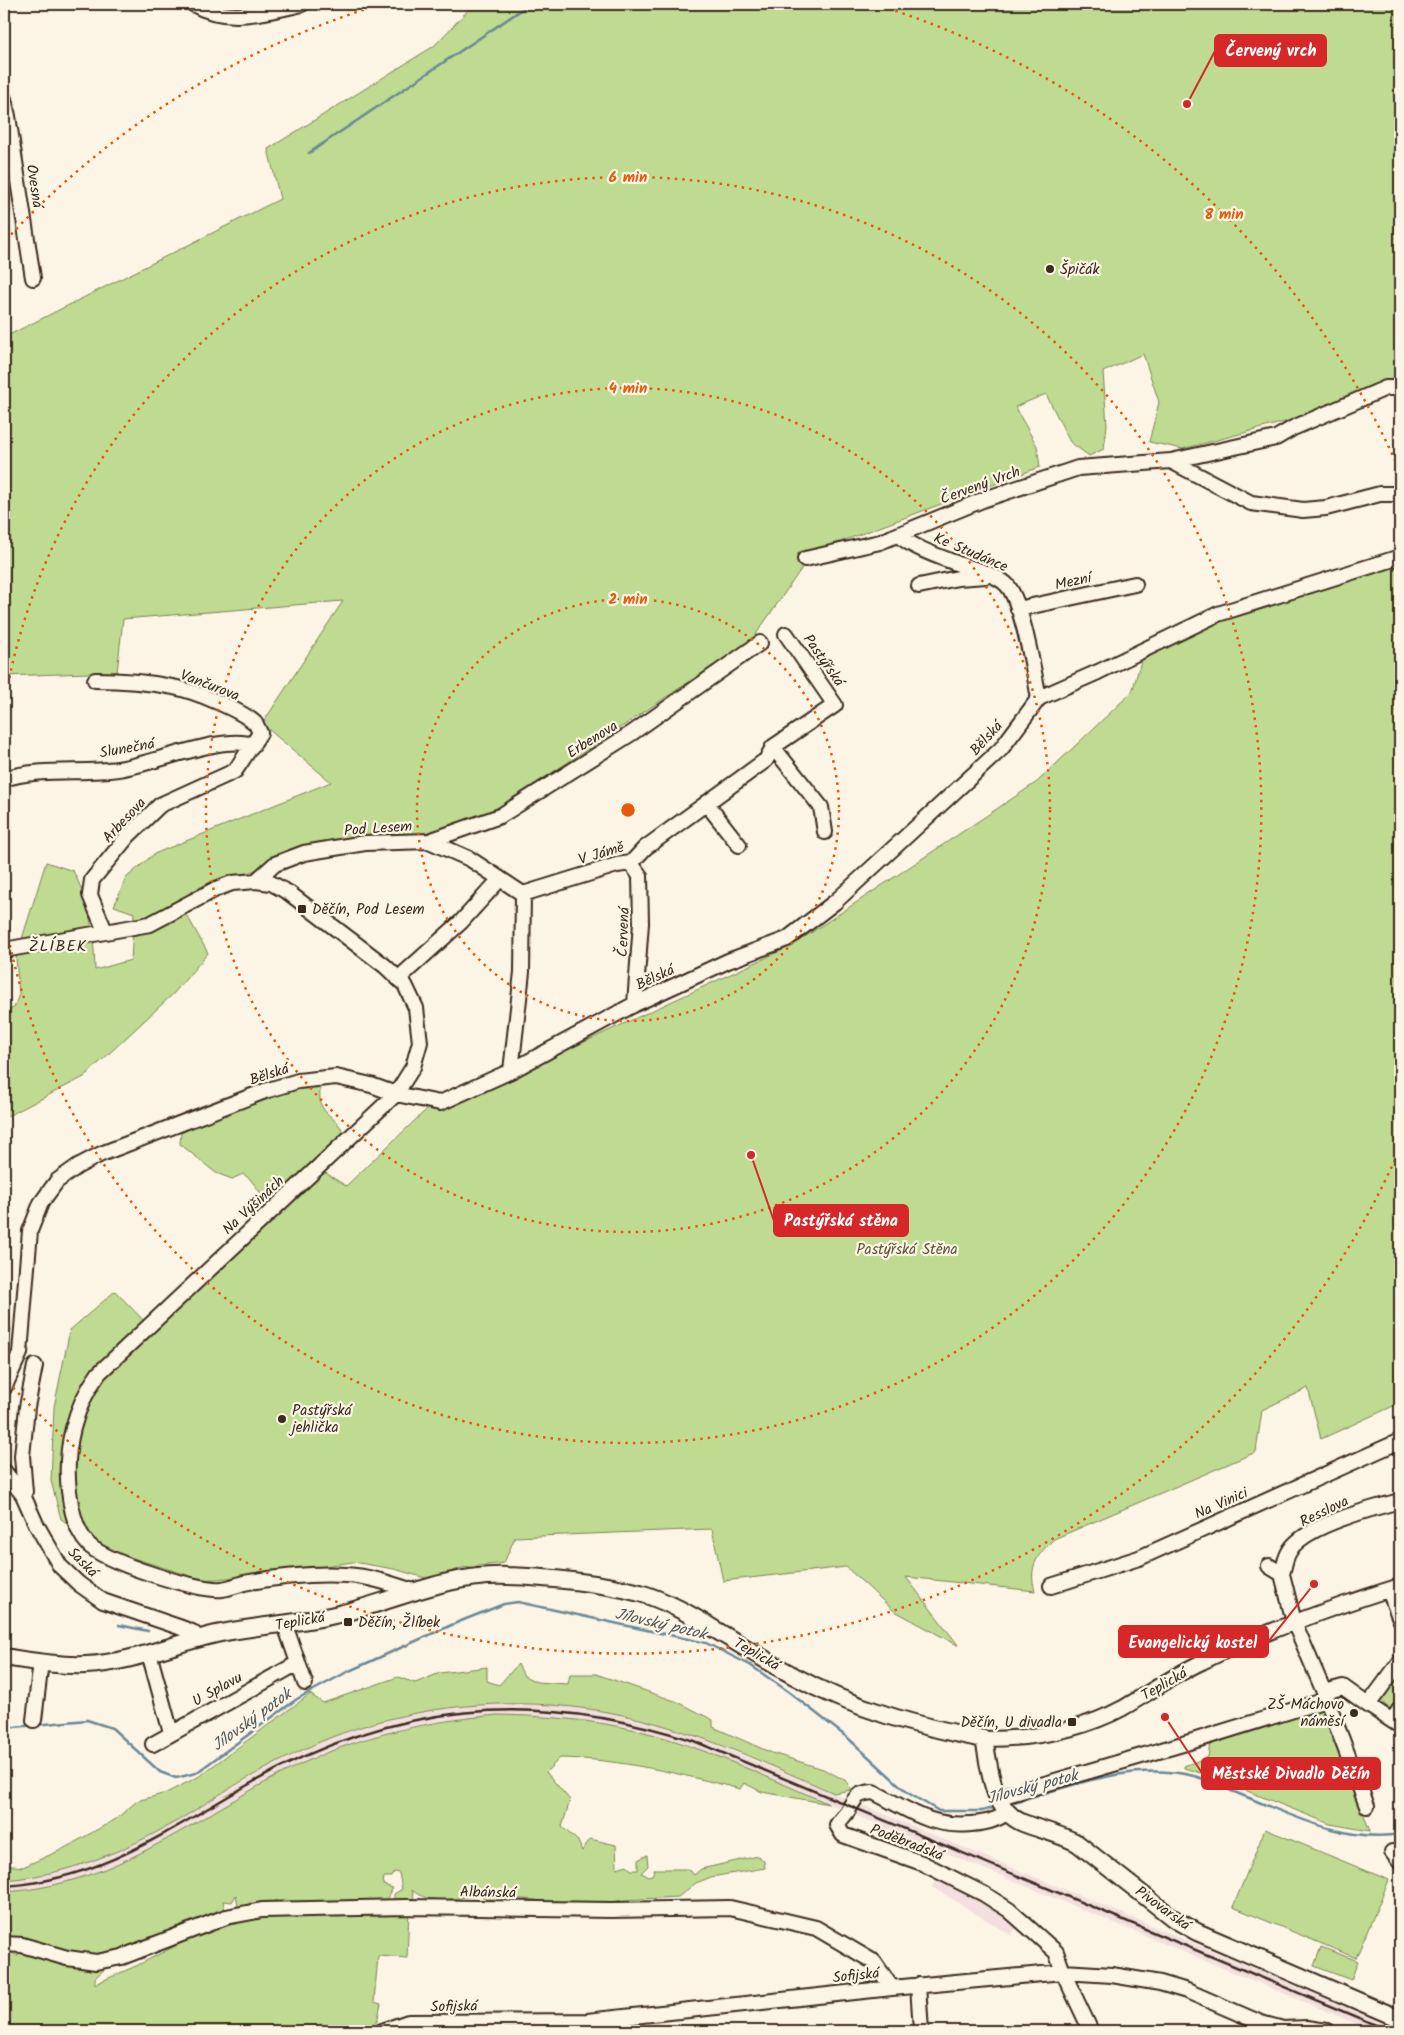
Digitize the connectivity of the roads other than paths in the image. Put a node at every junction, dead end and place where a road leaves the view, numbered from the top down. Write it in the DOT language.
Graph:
graph roads {
  1 [pos="193,4"];
  2 [pos="302,4"];
  3 [pos="4,99"];
  4 [pos="33,278"];
  5 [pos="1400,388"];
  6 [pos="1172,461"];
  7 [pos="1400,494"];
  8 [pos="898,535"];
  9 [pos="1400,557"];
  10 [pos="805,559"];
  11 [pos="992,576"];
  12 [pos="1136,584"];
  13 [pos="919,586"];
  14 [pos="1018,609"];
  15 [pos="786,634"];
  16 [pos="760,643"];
  17 [pos="95,680"];
  18 [pos="1039,698"];
  19 [pos="835,705"];
  20 [pos="253,745"];
  21 [pos="773,747"];
  22 [pos="4,779"];
  23 [pos="706,803"];
  24 [pos="825,832"];
  25 [pos="429,841"];
  26 [pos="738,845"];
  27 [pos="630,863"];
  28 [pos="500,879"];
  29 [pos="256,881"];
  30 [pos="523,894"];
  31 [pos="100,932"];
  32 [pos="4,950"];
  33 [pos="399,978"];
  34 [pos="635,1004"];
  35 [pos="511,1071"];
  36 [pos="396,1094"];
  37 [pos="35,1366"];
  38 [pos="4,1388"];
  39 [pos="1400,1441"];
  40 [pos="4,1471"];
  41 [pos="23,1495"];
  42 [pos="1400,1501"];
  43 [pos="1269,1566"];
  44 [pos="1282,1574"];
  45 [pos="1051,1586"];
  46 [pos="1394,1588"];
  47 [pos="413,1591"];
  48 [pos="1400,1619"];
  49 [pos="1294,1622"];
  50 [pos="285,1625"];
  51 [pos="200,1639"];
  52 [pos="149,1653"];
  53 [pos="4,1657"];
  54 [pos="41,1662"];
  55 [pos="1400,1662"];
  56 [pos="298,1663"];
  57 [pos="305,1683"];
  58 [pos="1325,1696"];
  59 [pos="1368,1705"];
  60 [pos="1398,1718"];
  61 [pos="34,1720"];
  62 [pos="171,1733"];
  63 [pos="984,1739"];
  64 [pos="153,1744"];
  65 [pos="1005,1804"];
  66 [pos="1367,1806"];
  67 [pos="4,1944"];
  68 [pos="1063,1972"];
  69 [pos="918,1985"];
  70 [pos="892,1988"];
  71 [pos="1400,2019"];
  72 [pos="591,2026"];
  73 [pos="1284,2030"];
  74 [pos="382,2031"];
  75 [pos="921,2031"];
  76 [pos="1091,2031"];
  77 [pos="1327,2031"];
  1 -- 2 [label="street"];
  3 -- 4 [label="street, Ovesná"];
  5 -- 6 [label="street, Červený Vrch"];
  6 -- 7 [label="street"];
  6 -- 8 [label="street, Červený Vrch"];
  8 -- 10 [label="street, Červený Vrch"];
  8 -- 11 [label="street, Ke Studánce"];
  9 -- 18 [label="street, Bělská"];
  11 -- 13 [label="street"];
  11 -- 14 [label="street, Ke Studánce"];
  12 -- 14 [label="street, Mezní"];
  14 -- 18 [label="street, Ke Studánce"];
  15 -- 19 [label="street, Pastýřská"];
  16 -- 25 [label="street, Erbenova"];
  17 -- 20 [label="street, Vančurova"];
  18 -- 34 [label="street, Bělská"];
  19 -- 21 [label="street, V Jámě"];
  20 -- 22 [label="street, Slunečná"];
  20 -- 31 [label="street, Arbesova"];
  21 -- 23 [label="street, V Jámě"];
  21 -- 24 [label="street"];
  23 -- 26 [label="street"];
  23 -- 27 [label="street, V Jámě"];
  25 -- 28 [label="street, Pod Lesem"];
  25 -- 29 [label="street, Pod Lesem"];
  27 -- 30 [label="street, V Jámě"];
  27 -- 34 [label="street, Červená"];
  28 -- 30 [label="street"];
  28 -- 33 [label="street"];
  29 -- 31 [label="street, Na Výšinách"];
  29 -- 33 [label="street, Na Výšinách"];
  30 -- 35 [label="street"];
  31 -- 32 [label="street, Na Výšinách"];
  33 -- 36 [label="street, Na Výšinách"];
  34 -- 35 [label="street, Bělská"];
  35 -- 36 [label="street, Bělská"];
  36 -- 38 [label="street, Bělská"];
  36 -- 47 [label="street, Na Výšinách"];
  37 -- 41 [label="street"];
  39 -- 45 [label="street, Na Vinici"];
  40 -- 41 [label="street, Saská"];
  41 -- 51 [label="street, Saská"];
  42 -- 44 [label="street, Resslova"];
  43 -- 44 [label="street"];
  44 -- 49 [label="street"];
  46 -- 48 [label="street"];
  46 -- 49 [label="street, Teplická"];
  47 -- 50 [label="main road, Teplická"];
  47 -- 63 [label="main road, Teplická"];
  49 -- 58 [label="street"];
  49 -- 63 [label="street, Teplická"];
  50 -- 51 [label="main road, Teplická"];
  50 -- 56 [label="street"];
  51 -- 52 [label="main road, Teplická"];
  52 -- 54 [label="main road, Teplická"];
  52 -- 62 [label="street"];
  53 -- 54 [label="main road, Teplická"];
  54 -- 61 [label="street"];
  55 -- 59 [label="street"];
  56 -- 57 [label="street"];
  56 -- 62 [label="street, U Splavu"];
  58 -- 59 [label="street"];
  58 -- 65 [label="street"];
  58 -- 66 [label="street"];
  59 -- 60 [label="street"];
  62 -- 64 [label="street, U Splavu"];
  63 -- 65 [label="main road"];
  65 -- 68 [label="street, Poděbradská"];
  65 -- 71 [label="main road, Pivovarská"];
  67 -- 70 [label="street, Albánská"];
  68 -- 69 [label="street, Sofijská"];
  68 -- 73 [label="street, Sofijská"];
  68 -- 76 [label="street, Poděbradská"];
  69 -- 70 [label="street, Sofijská"];
  69 -- 75 [label="street"];
  70 -- 72 [label="street, Sofijská"];
  72 -- 74 [label="street, Sofijská"];
  73 -- 77 [label="street, Sofijská"];
}
